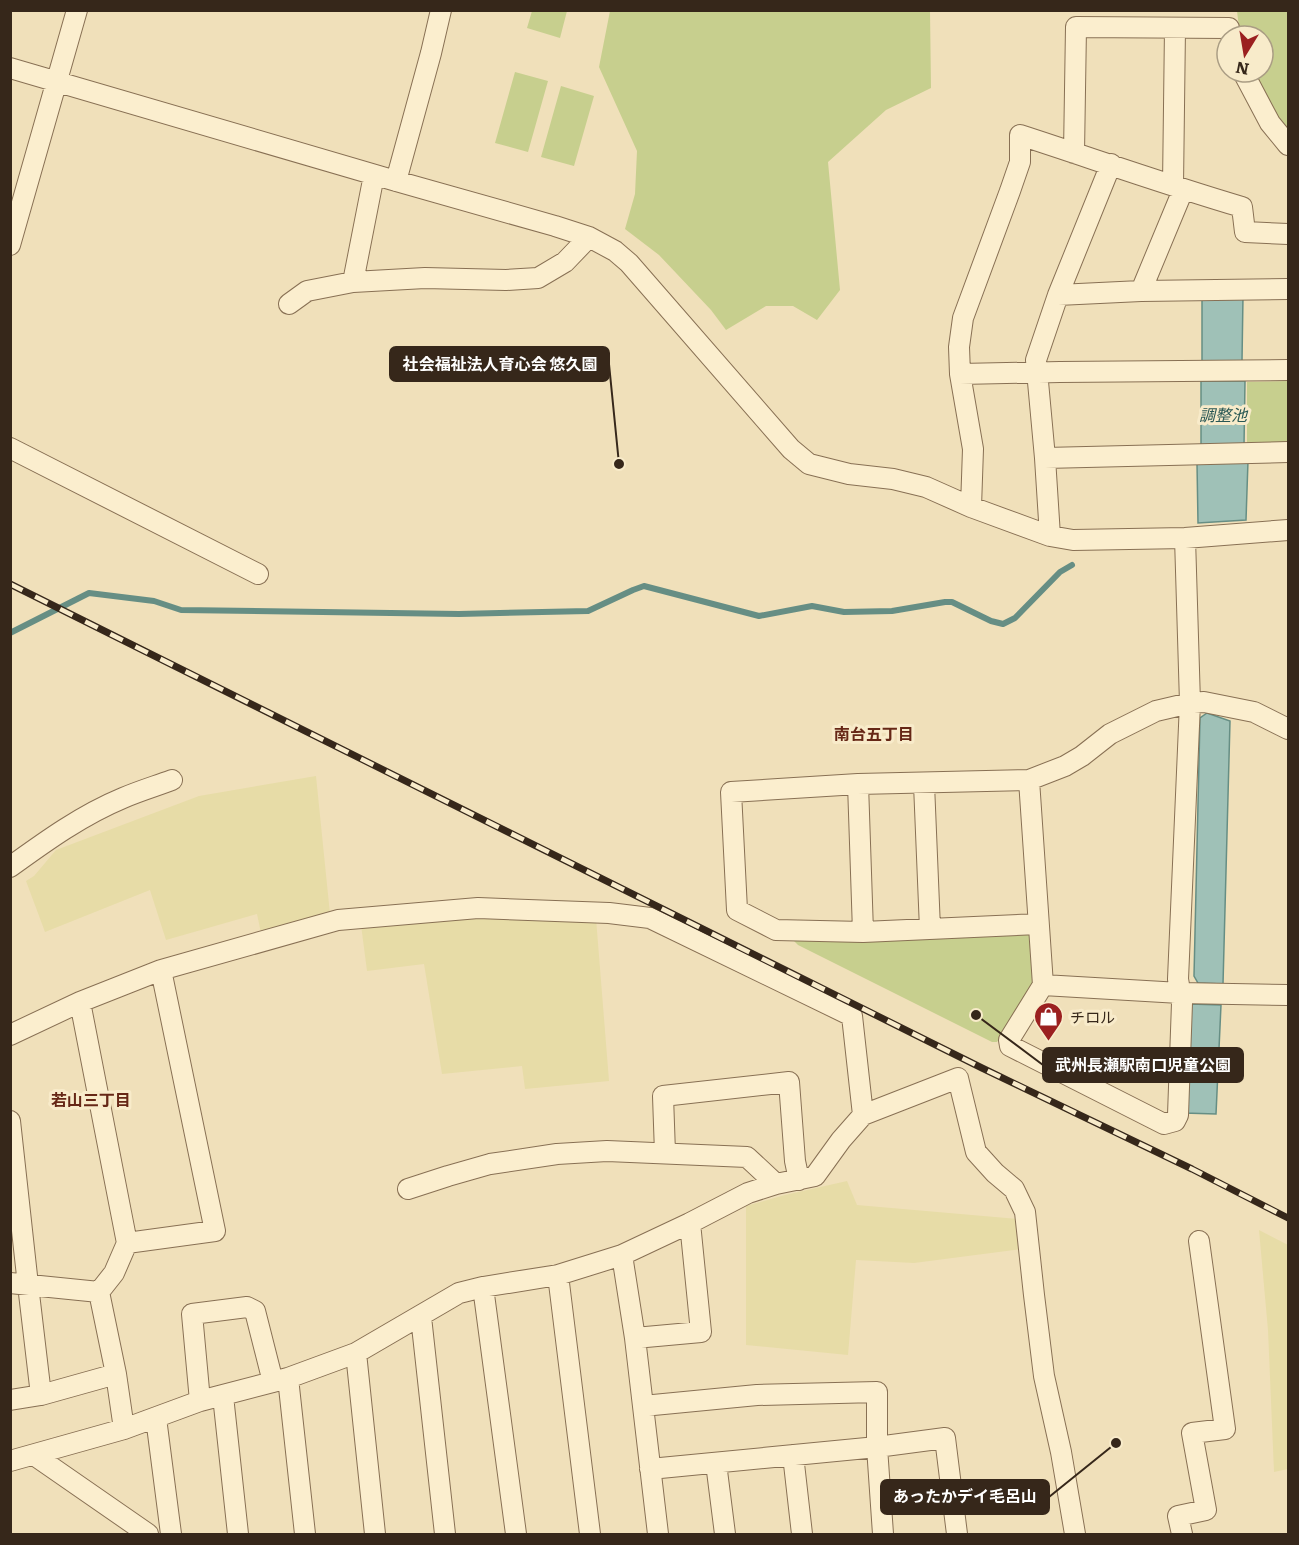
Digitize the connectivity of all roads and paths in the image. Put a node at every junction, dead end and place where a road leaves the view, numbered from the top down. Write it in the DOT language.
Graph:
graph roads {
  1 [pos="77,10"];
  2 [pos="441,10"];
  3 [pos="1215,26"];
  4 [pos="1175,28"];
  5 [pos="10,68"];
  6 [pos="56,81"];
  7 [pos="1249,84"];
  8 [pos="1288,144"];
  9 [pos="1074,153"];
  10 [pos="1111,164"];
  11 [pos="374,175"];
  12 [pos="396,181"];
  13 [pos="1178,187"];
  14 [pos="1288,234"];
  15 [pos="589,237"];
  16 [pos="10,245"];
  17 [pos="353,282"];
  18 [pos="1288,289"];
  19 [pos="1141,291"];
  20 [pos="1058,295"];
  21 [pos="289,304"];
  22 [pos="1288,370"];
  23 [pos="1038,373"];
  24 [pos="960,374"];
  25 [pos="10,448"];
  26 [pos="1288,452"];
  27 [pos="1045,458"];
  28 [pos="971,507"];
  29 [pos="1288,530"];
  30 [pos="1050,536"];
  31 [pos="1185,538"];
  32 [pos="258,574"];
  33 [pos="1190,703"];
  34 [pos="1288,729"];
  35 [pos="172,780"];
  36 [pos="1029,780"];
  37 [pos="924,783"];
  38 [pos="858,784"];
  39 [pos="10,867"];
  40 [pos="1038,924"];
  41 [pos="930,929"];
  42 [pos="863,932"];
  43 [pos="161,970"];
  44 [pos="1043,986"];
  45 [pos="1180,993"];
  46 [pos="1288,995"];
  47 [pos="80,1002"];
  48 [pos="10,1035"];
  49 [pos="863,1115"];
  50 [pos="10,1121"];
  51 [pos="665,1154"];
  52 [pos="799,1180"];
  53 [pos="776,1184"];
  54 [pos="408,1189"];
  55 [pos="690,1223"];
  56 [pos="1200,1241"];
  57 [pos="127,1243"];
  58 [pos="622,1255"];
  59 [pos="558,1275"];
  60 [pos="19,1284"];
  61 [pos="483,1287"];
  62 [pos="99,1292"];
  63 [pos="421,1317"];
  64 [pos="635,1338"];
  65 [pos="356,1353"];
  66 [pos="116,1374"];
  67 [pos="281,1380"];
  68 [pos="41,1395"];
  69 [pos="223,1396"];
  70 [pos="10,1400"];
  71 [pos="200,1401"];
  72 [pos="643,1406"];
  73 [pos="156,1418"];
  74 [pos="124,1429"];
  75 [pos="876,1447"];
  76 [pos="34,1455"];
  77 [pos="794,1455"];
  78 [pos="10,1461"];
  79 [pos="716,1463"];
  80 [pos="650,1469"];
  81 [pos="148,1534"];
  82 [pos="171,1534"];
  83 [pos="238,1534"];
  84 [pos="305,1534"];
  85 [pos="375,1534"];
  86 [pos="445,1534"];
  87 [pos="516,1534"];
  88 [pos="590,1534"];
  89 [pos="658,1534"];
  90 [pos="725,1534"];
  91 [pos="802,1534"];
  92 [pos="883,1534"];
  93 [pos="957,1534"];
  94 [pos="1075,1534"];
  95 [pos="1182,1534"];
  1 -- 6 [label="street"];
  2 -- 12 [label="street"];
  3 -- 4 [label="street"];
  4 -- 9 [label="street"];
  4 -- 13 [label="street"];
  5 -- 6 [label="street"];
  6 -- 11 [label="street"];
  6 -- 16 [label="street"];
  7 -- 8 [label="street"];
  9 -- 10 [label="street"];
  9 -- 24 [label="street"];
  10 -- 13 [label="street"];
  10 -- 20 [label="street"];
  11 -- 12 [label="street"];
  11 -- 17 [label="street"];
  12 -- 15 [label="street"];
  13 -- 14 [label="street"];
  13 -- 19 [label="street"];
  15 -- 17 [label="street"];
  15 -- 28 [label="street"];
  17 -- 21 [label="street"];
  18 -- 19 [label="street"];
  19 -- 20 [label="street"];
  20 -- 23 [label="street"];
  22 -- 23 [label="street"];
  23 -- 24 [label="street"];
  23 -- 27 [label="street"];
  24 -- 28 [label="street"];
  25 -- 32 [label="street"];
  26 -- 27 [label="street"];
  27 -- 30 [label="street"];
  28 -- 30 [label="street"];
  29 -- 31 [label="street"];
  30 -- 31 [label="street"];
  31 -- 33 [label="street"];
  33 -- 34 [label="street"];
  33 -- 36 [label="street"];
  33 -- 45 [label="street"];
  35 -- 39 [label="street"];
  36 -- 37 [label="street"];
  36 -- 40 [label="street"];
  37 -- 38 [label="street"];
  37 -- 41 [label="street"];
  38 -- 42 [label="street"];
  38 -- 42 [label="street"];
  40 -- 41 [label="street"];
  40 -- 44 [label="street"];
  41 -- 42 [label="street"];
  43 -- 47 [label="street"];
  43 -- 49 [label="street"];
  43 -- 57 [label="street"];
  44 -- 45 [label="street"];
  44 -- 45 [label="street"];
  45 -- 46 [label="street"];
  47 -- 48 [label="street"];
  47 -- 57 [label="street"];
  49 -- 52 [label="street"];
  49 -- 94 [label="street"];
  50 -- 60 [label="street"];
  51 -- 52 [label="street"];
  51 -- 53 [label="street"];
  51 -- 54 [label="street"];
  52 -- 53 [label="street"];
  53 -- 55 [label="street"];
  55 -- 58 [label="street"];
  55 -- 64 [label="street"];
  56 -- 95 [label="street"];
  57 -- 62 [label="street"];
  58 -- 59 [label="street"];
  58 -- 64 [label="street"];
  59 -- 61 [label="street"];
  59 -- 88 [label="street"];
  60 -- 62 [label="street"];
  60 -- 68 [label="street"];
  61 -- 63 [label="street"];
  61 -- 87 [label="street"];
  62 -- 66 [label="street"];
  63 -- 65 [label="street"];
  63 -- 86 [label="street"];
  64 -- 72 [label="street"];
  65 -- 67 [label="street"];
  65 -- 85 [label="street"];
  66 -- 68 [label="street"];
  66 -- 74 [label="street"];
  67 -- 69 [label="street"];
  67 -- 71 [label="street"];
  67 -- 84 [label="street"];
  68 -- 70 [label="street"];
  69 -- 71 [label="street"];
  69 -- 83 [label="street"];
  71 -- 73 [label="street"];
  72 -- 75 [label="street"];
  72 -- 80 [label="street"];
  73 -- 74 [label="street"];
  73 -- 82 [label="street"];
  74 -- 76 [label="street"];
  75 -- 77 [label="street"];
  75 -- 92 [label="street"];
  75 -- 93 [label="street"];
  76 -- 78 [label="street"];
  76 -- 81 [label="street"];
  77 -- 79 [label="street"];
  77 -- 91 [label="street"];
  79 -- 80 [label="street"];
  79 -- 90 [label="street"];
  80 -- 89 [label="street"];
}
